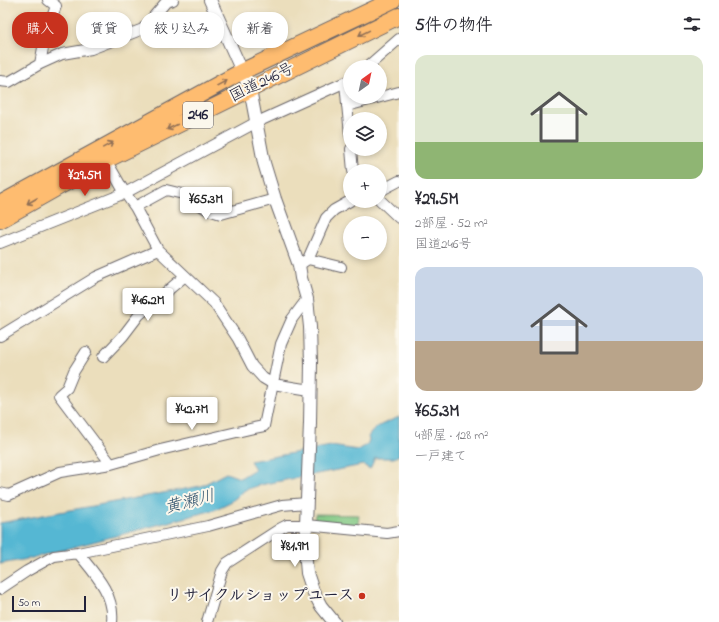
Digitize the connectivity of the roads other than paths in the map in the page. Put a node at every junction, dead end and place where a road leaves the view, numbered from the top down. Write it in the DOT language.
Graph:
graph roads {
  1 [pos="48,0"];
  2 [pos="173,0"];
  3 [pos="210,0"];
  4 [pos="393,0"];
  5 [pos="56,3"];
  6 [pos="399,16"];
  7 [pos="399,39"];
  8 [pos="375,60"];
  9 [pos="40,64"];
  10 [pos="241,72"];
  11 [pos="0,81"];
  12 [pos="343,83"];
  13 [pos="250,89"];
  14 [pos="399,92"];
  15 [pos="347,106"];
  16 [pos="348,112"];
  17 [pos="255,123"];
  18 [pos="106,160"];
  19 [pos="399,181"];
  20 [pos="387,187"];
  21 [pos="125,193"];
  22 [pos="275,200"];
  23 [pos="0,204"];
  24 [pos="343,205"];
  25 [pos="135,207"];
  26 [pos="387,207"];
  27 [pos="399,218"];
  28 [pos="0,220"];
  29 [pos="0,243"];
  30 [pos="158,250"];
  31 [pos="304,262"];
  32 [pos="341,267"];
  33 [pos="185,276"];
  34 [pos="307,299"];
  35 [pos="0,336"];
  36 [pos="86,352"];
  37 [pos="103,357"];
  38 [pos="273,384"];
  39 [pos="310,390"];
  40 [pos="111,464"];
  41 [pos="0,493"];
  42 [pos="307,501"];
  43 [pos="306,525"];
  44 [pos="399,531"];
  45 [pos="78,553"];
  46 [pos="0,589"];
  47 [pos="112,622"];
  48 [pos="207,622"];
  49 [pos="334,622"];
  1 -- 5 [label="street"];
  2 -- 9 [label="street"];
  3 -- 10 [label="street"];
  4 -- 10 [label="highway, 国道246号 / 246"];
  5 -- 9 [label="street"];
  6 -- 13 [label="highway, 国道246号 / 246, one-way"];
  7 -- 8 [label="street"];
  9 -- 11 [label="street"];
  10 -- 13 [label="street"];
  23 -- 10 [label="highway, 国道246号 / 246, one-way"];
  12 -- 17 [label="street"];
  13 -- 17 [label="street"];
  13 -- 18 [label="highway, 国道246号 / 246, one-way"];
  14 -- 15 [label="street"];
  15 -- 16 [label="street"];
  17 -- 21 [label="street"];
  17 -- 22 [label="street"];
  18 -- 21 [label="street"];
  18 -- 28 [label="highway, 国道246号 / 246, one-way"];
  19 -- 20 [label="street"];
  21 -- 25 [label="street"];
  21 -- 29 [label="street"];
  22 -- 25 [label="street"];
  22 -- 31 [label="street"];
  24 -- 31 [label="street"];
  25 -- 30 [label="street"];
  26 -- 27 [label="street"];
  30 -- 33 [label="street"];
  30 -- 35 [label="street"];
  31 -- 32 [label="street"];
  31 -- 34 [label="street"];
  33 -- 37 [label="street"];
  33 -- 38 [label="street"];
  34 -- 38 [label="street"];
  34 -- 39 [label="street"];
  36 -- 40 [label="street"];
  38 -- 39 [label="street"];
  38 -- 40 [label="street"];
  39 -- 42 [label="street"];
  40 -- 41 [label="street"];
  42 -- 43 [label="street"];
  42 -- 45 [label="street"];
  43 -- 44 [label="street"];
  43 -- 48 [label="street"];
  43 -- 49 [label="street"];
  45 -- 46 [label="street"];
  45 -- 47 [label="street"];
}
